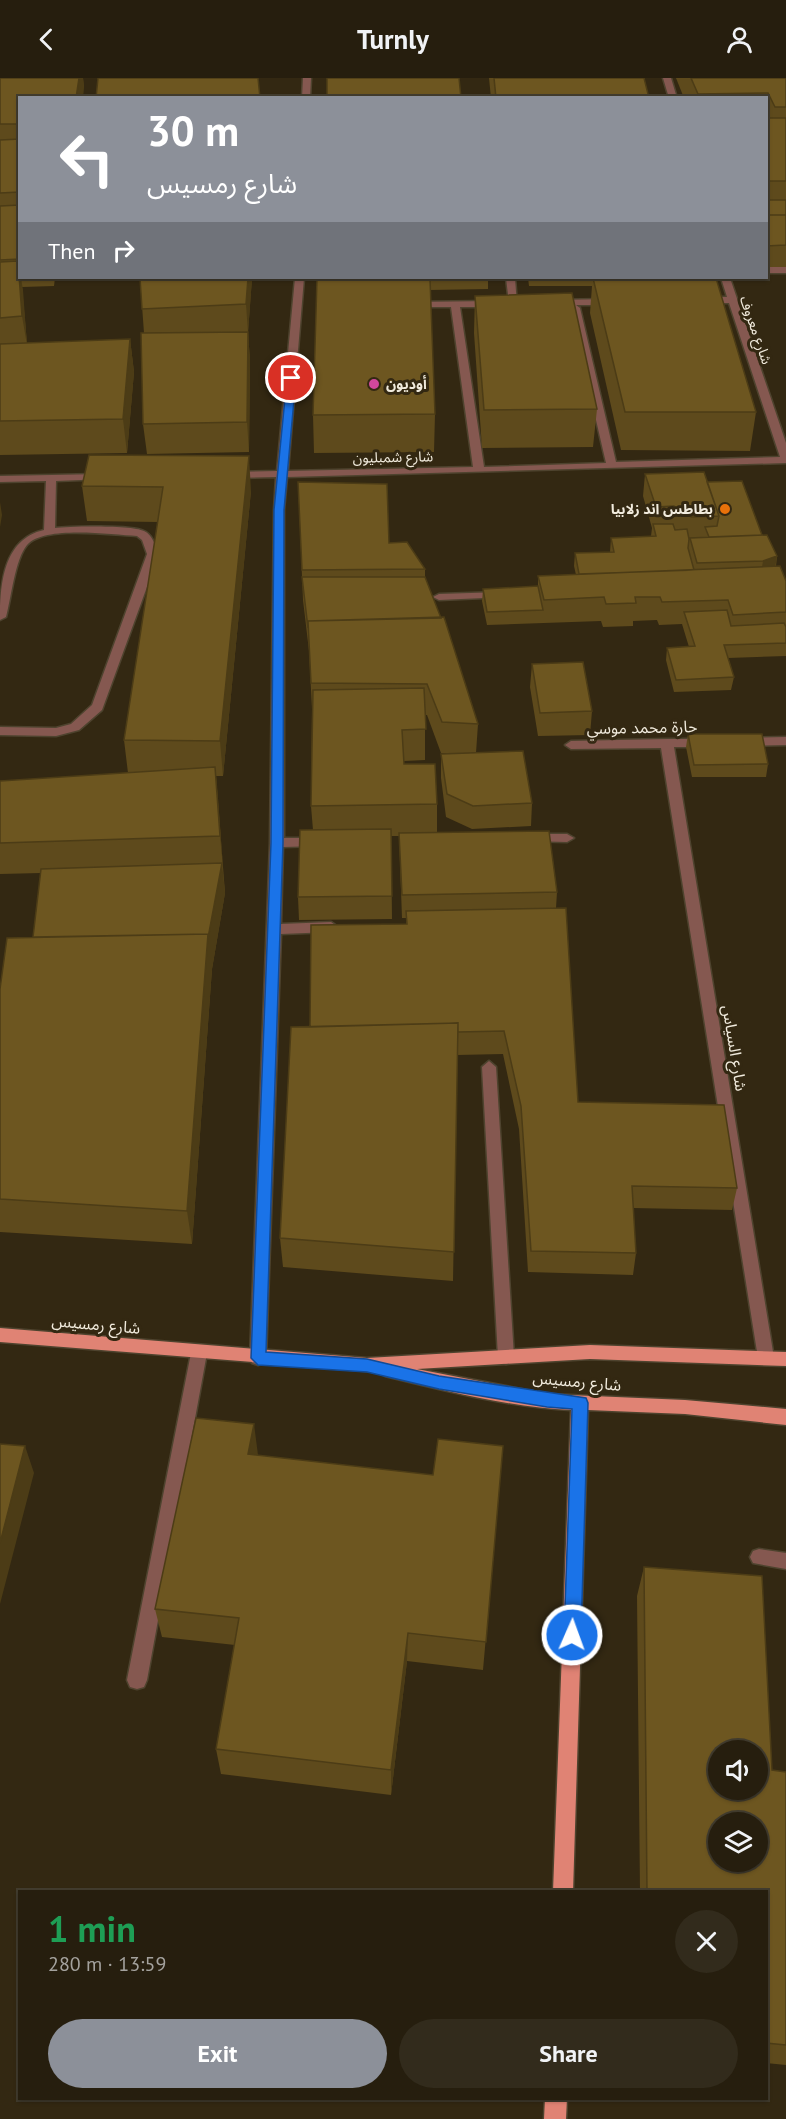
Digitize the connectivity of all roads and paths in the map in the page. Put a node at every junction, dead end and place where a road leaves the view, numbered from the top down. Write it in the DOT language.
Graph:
graph roads {
  1 [pos="307,78"];
  2 [pos="667,78"];
  3 [pos="306,96"];
  4 [pos="672,96"];
  5 [pos="768,270"];
  6 [pos="786,270"];
  7 [pos="299,279"];
  8 [pos="510,279"];
  9 [pos="725,279"];
  10 [pos="697,300"];
  11 [pos="731,300"];
  12 [pos="573,302"];
  13 [pos="618,302"];
  14 [pos="513,303"];
  15 [pos="525,303"];
  16 [pos="537,303"];
  17 [pos="455,305"];
  18 [pos="298,306"];
  19 [pos="309,306"];
  20 [pos="399,306"];
  21 [pos="786,459"];
  22 [pos="612,466"];
  23 [pos="479,470"];
  24 [pos="282,473"];
  25 [pos="224,475"];
  26 [pos="109,477"];
  27 [pos="0,479"];
  28 [pos="51,479"];
  29 [pos="49,532"];
  30 [pos="511,595"];
  31 [pos="439,597"];
  32 [pos="0,617"];
  33 [pos="0,730"];
  34 [pos="786,741"];
  35 [pos="667,743"];
  36 [pos="571,745"];
  37 [pos="567,838"];
  38 [pos="520,839"];
  39 [pos="335,842"];
  40 [pos="277,843"];
  41 [pos="344,927"];
  42 [pos="274,929"];
  43 [pos="489,1067"];
  44 [pos="0,1335"];
  45 [pos="199,1353"];
  46 [pos="506,1357"];
  47 [pos="258,1358"];
  48 [pos="766,1358"];
  49 [pos="786,1359"];
  50 [pos="367,1365"];
  51 [pos="580,1403"];
  52 [pos="786,1417"];
  53 [pos="759,1557"];
  54 [pos="786,1560"];
  55 [pos="137,1680"];
  56 [pos="563,1890"];
  57 [pos="556,2100"];
  58 [pos="555,2119"];
  1 -- 3 [label="street"];
  2 -- 4 [label="street"];
  5 -- 6 [label="street"];
  7 -- 18 [label="street"];
  8 -- 14 [label="street"];
  9 -- 11 [label="street, شارع معروف"];
  10 -- 11 [label="street"];
  11 -- 21 [label="street, شارع معروف"];
  12 -- 13 [label="street"];
  12 -- 16 [label="street"];
  12 -- 22 [label="street"];
  14 -- 15 [label="street"];
  14 -- 17 [label="street"];
  17 -- 20 [label="street"];
  17 -- 23 [label="street"];
  18 -- 19 [label="street"];
  18 -- 24 [label="street"];
  21 -- 22 [label="street, شارع شمبليون"];
  22 -- 23 [label="street, شارع شمبليون"];
  23 -- 24 [label="street, شارع شمبليون"];
  24 -- 25 [label="street, شارع شمبليون"];
  24 -- 40 [label="street"];
  26 -- 28 [label="street"];
  27 -- 28 [label="street"];
  28 -- 29 [label="street"];
  29 -- 32 [label="street"];
  29 -- 33 [label="street"];
  30 -- 31 [label="street"];
  34 -- 35 [label="street, حارة محمد موسي"];
  35 -- 36 [label="street, حارة محمد موسي"];
  35 -- 48 [label="street, شارع السياس"];
  37 -- 38 [label="street"];
  39 -- 40 [label="street"];
  40 -- 42 [label="street"];
  41 -- 42 [label="street"];
  42 -- 47 [label="street"];
  43 -- 46 [label="street"];
  44 -- 45 [label="main road, شارع رمسيس"];
  45 -- 47 [label="main road, شارع رمسيس"];
  45 -- 55 [label="street"];
  46 -- 48 [label="main road, شارع رمسيس"];
  46 -- 50 [label="main road, شارع رمسيس"];
  47 -- 50 [label="main road, شارع رمسيس"];
  48 -- 49 [label="main road, شارع رمسيس"];
  50 -- 51 [label="main road, شارع رمسيس"];
  51 -- 52 [label="main road, شارع رمسيس"];
  51 -- 56 [label="main road"];
  53 -- 54 [label="street"];
  57 -- 58 [label="main road"];
}
